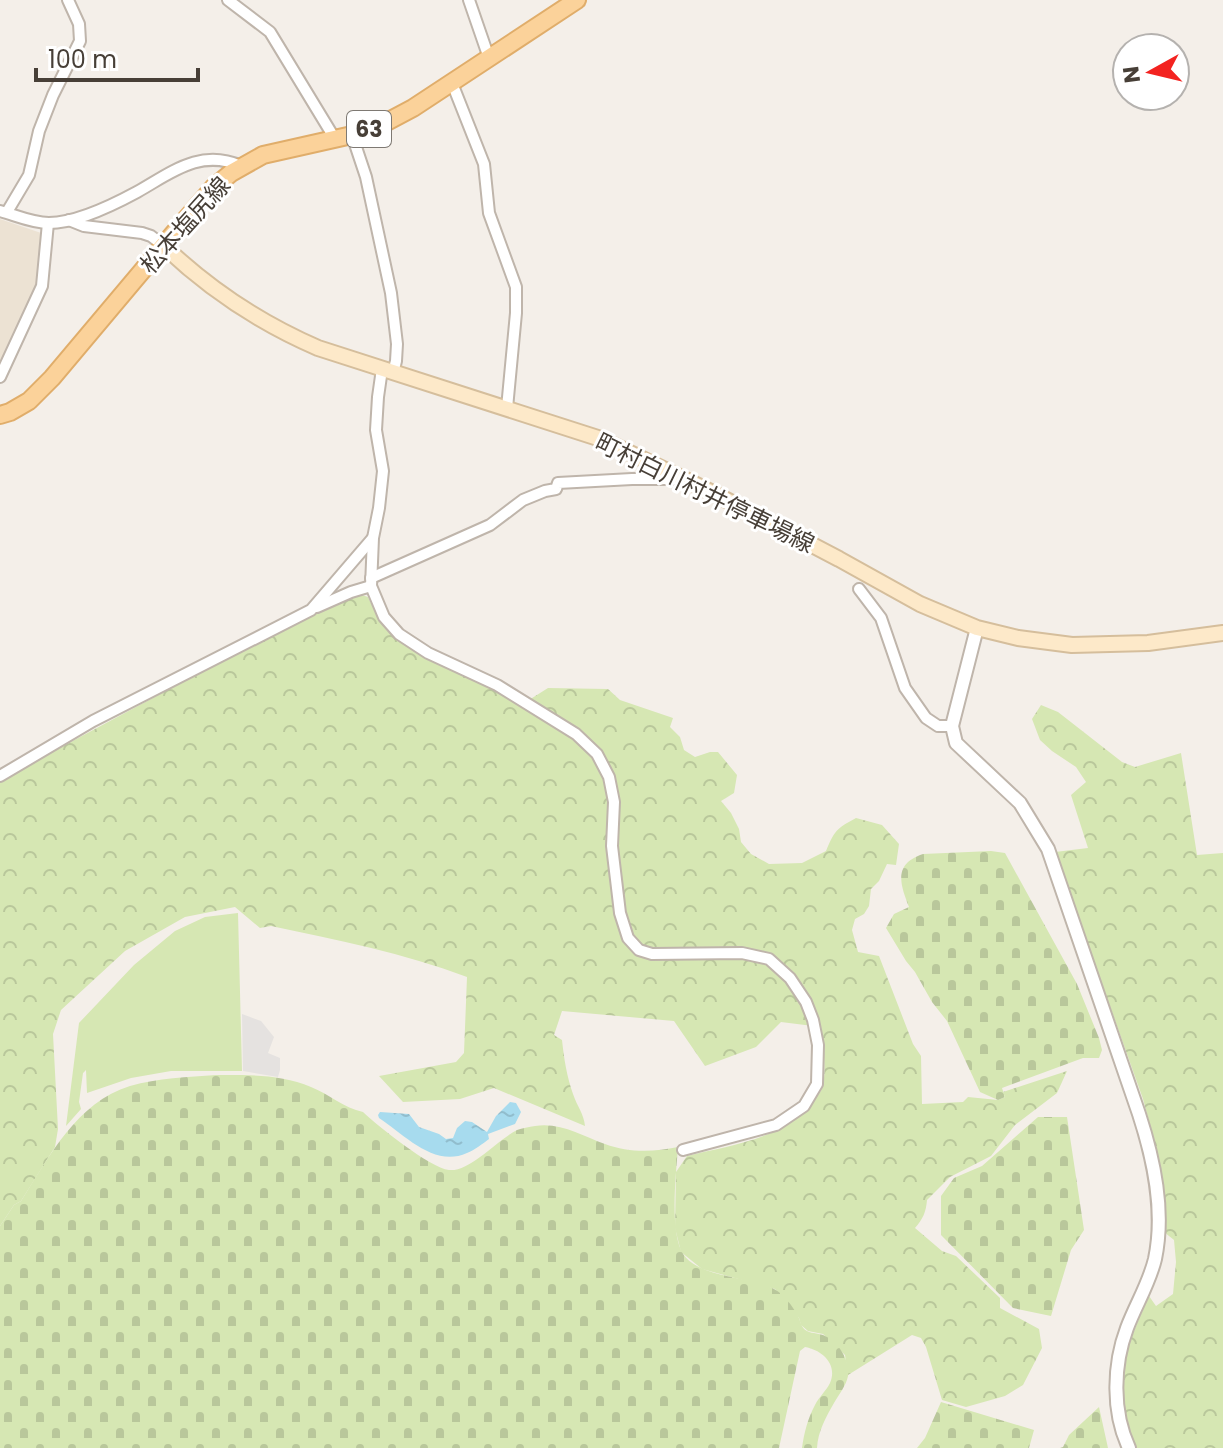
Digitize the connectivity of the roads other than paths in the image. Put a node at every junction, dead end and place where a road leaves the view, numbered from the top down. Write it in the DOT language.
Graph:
graph roads {
  1 [pos="68,0"];
  2 [pos="228,0"];
  3 [pos="469,0"];
  4 [pos="577,0"];
  5 [pos="489,58"];
  6 [pos="452,83"];
  7 [pos="352,135"];
  8 [pos="335,139"];
  9 [pos="241,166"];
  10 [pos="3,212"];
  11 [pos="69,220"];
  12 [pos="48,223"];
  13 [pos="164,246"];
  14 [pos="388,371"];
  15 [pos="0,377"];
  16 [pos="507,408"];
  17 [pos="0,415"];
  18 [pos="686,479"];
  19 [pos="373,538"];
  20 [pos="371,582"];
  21 [pos="859,589"];
  22 [pos="311,610"];
  23 [pos="977,628"];
  24 [pos="1223,633"];
  25 [pos="952,726"];
  26 [pos="0,776"];
  27 [pos="683,1150"];
  28 [pos="1129,1448"];
  1 -- 10 [label="street"];
  2 -- 8 [label="street"];
  3 -- 5 [label="street"];
  4 -- 5 [label="main road, 松本塩尻線 / 63"];
  5 -- 6 [label="main road, 松本塩尻線 / 63"];
  6 -- 7 [label="main road, 松本塩尻線 / 63"];
  6 -- 16 [label="street"];
  7 -- 8 [label="main road, 松本塩尻線 / 63"];
  7 -- 14 [label="street"];
  8 -- 9 [label="main road, 松本塩尻線 / 63"];
  9 -- 11 [label="street"];
  9 -- 13 [label="main road, 松本塩尻線 / 63"];
  10 -- 12 [label="street"];
  11 -- 12 [label="street"];
  11 -- 13 [label="street"];
  12 -- 15 [label="street"];
  13 -- 14 [label="main road, 町村白川村井停車場線"];
  13 -- 17 [label="main road, 松本塩尻線 / 63"];
  14 -- 16 [label="main road, 町村白川村井停車場線"];
  14 -- 19 [label="street"];
  16 -- 18 [label="main road, 町村白川村井停車場線"];
  18 -- 20 [label="street"];
  18 -- 23 [label="main road, 町村白川村井停車場線"];
  19 -- 20 [label="street"];
  19 -- 22 [label="street"];
  20 -- 22 [label="street"];
  20 -- 27 [label="street"];
  21 -- 25 [label="street"];
  22 -- 26 [label="street"];
  23 -- 24 [label="main road, 町村白川村井停車場線"];
  23 -- 25 [label="street"];
  25 -- 28 [label="street"];
}
